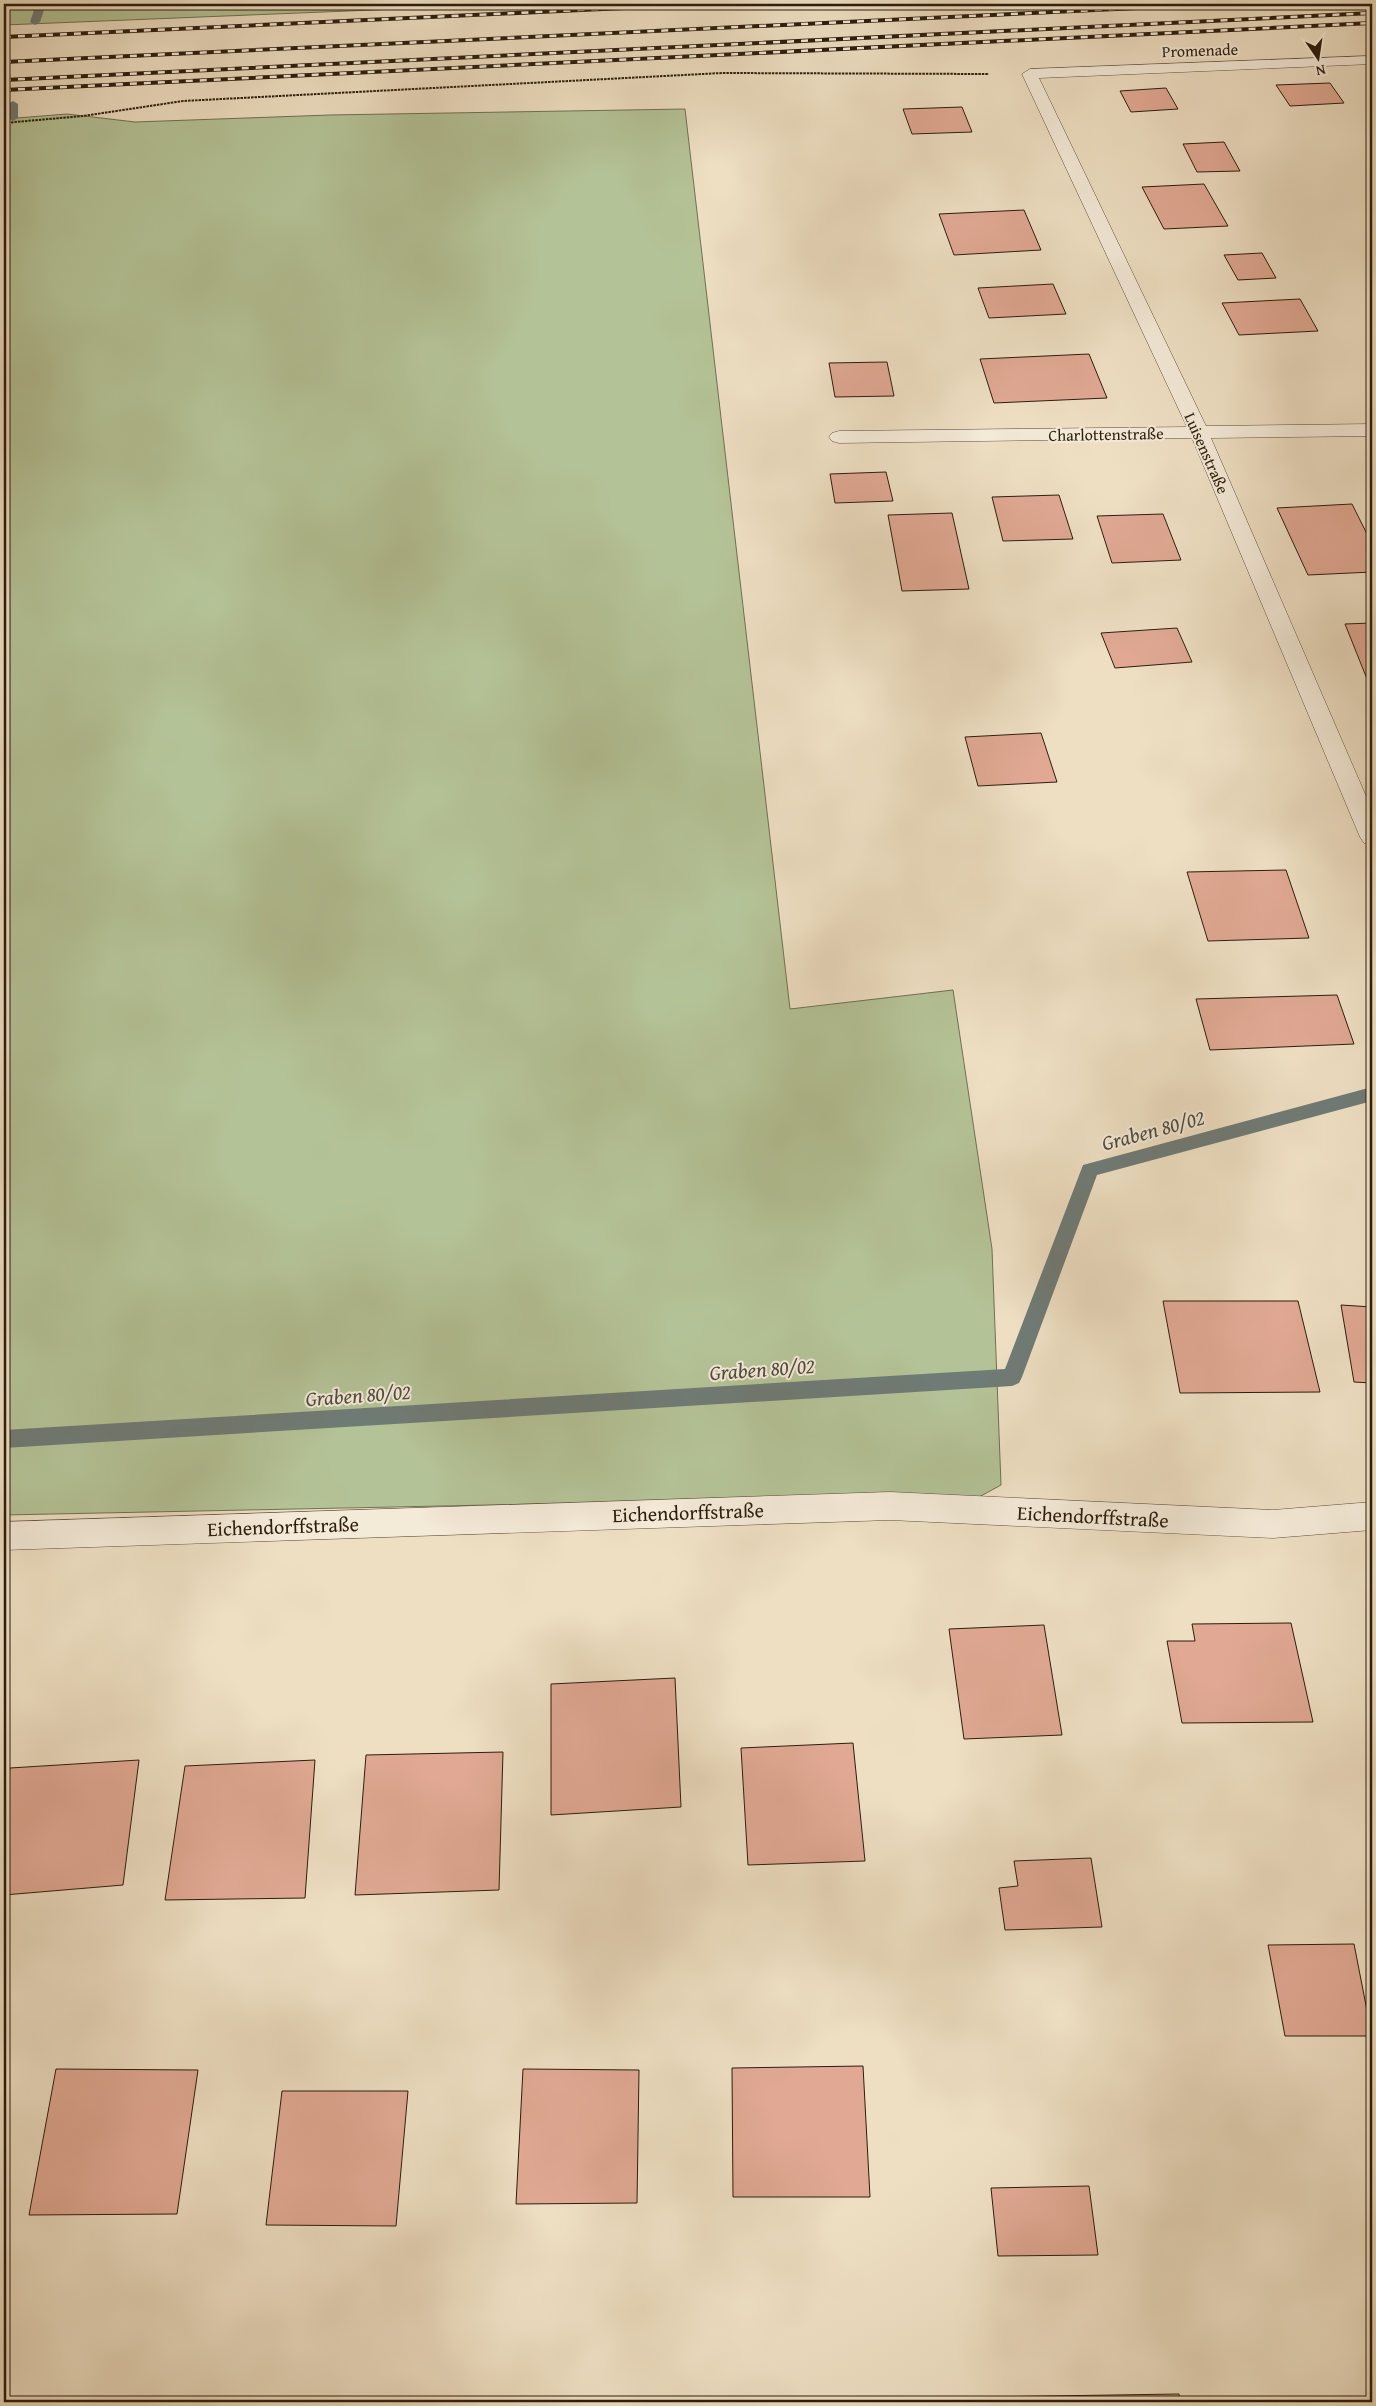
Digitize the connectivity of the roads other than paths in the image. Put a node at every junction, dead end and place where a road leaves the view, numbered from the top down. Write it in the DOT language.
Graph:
graph roads {
  1 [pos="1372,60"];
  2 [pos="1030,74"];
  3 [pos="1372,430"];
  4 [pos="1199,432"];
  5 [pos="839,437"];
  6 [pos="1372,837"];
  7 [pos="1372,1516"];
  8 [pos="4,1536"];
  1 -- 2 [label="street, Promenade"];
  2 -- 4 [label="street, Luisenstraße"];
  3 -- 4 [label="street, Charlottenstraße"];
  4 -- 5 [label="street, Charlottenstraße"];
  4 -- 6 [label="street, Luisenstraße"];
  7 -- 8 [label="street, Eichendorffstraße"];
}
